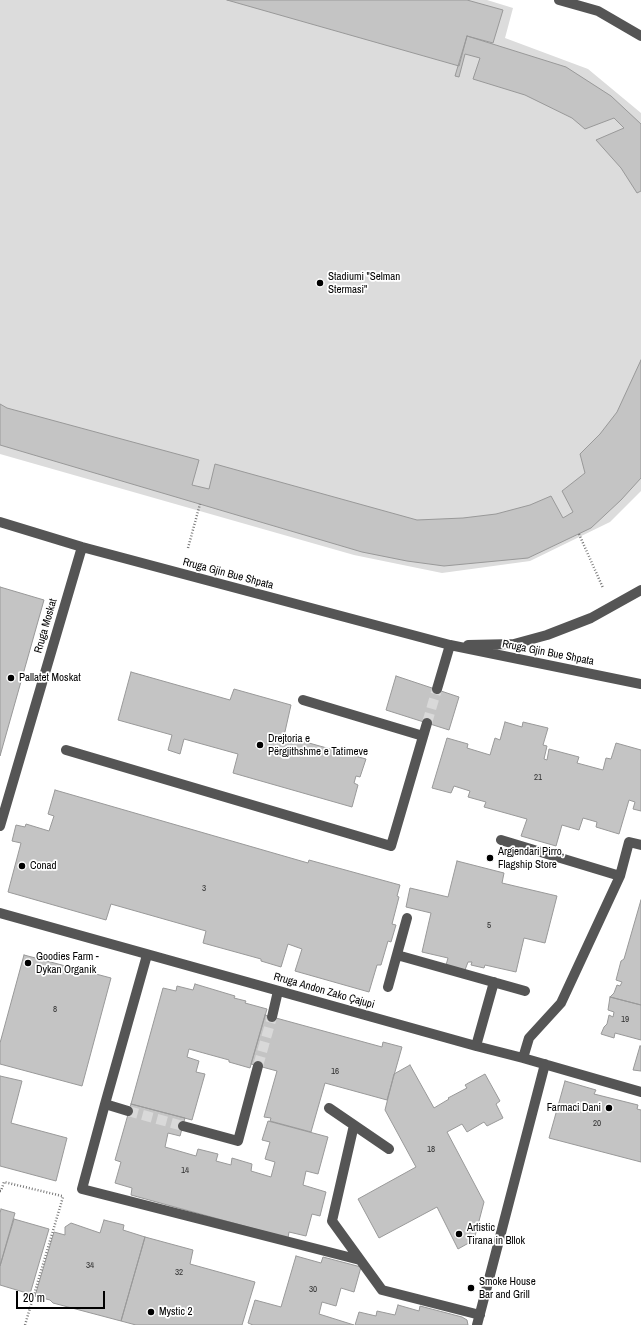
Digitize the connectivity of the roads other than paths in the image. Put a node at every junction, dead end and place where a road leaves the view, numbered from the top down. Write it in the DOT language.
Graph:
graph roads {
  1 [pos="559,0"];
  2 [pos="641,36"];
  3 [pos="0,522"];
  4 [pos="82,548"];
  5 [pos="641,590"];
  6 [pos="450,645"];
  7 [pos="641,684"];
  8 [pos="437,689"];
  9 [pos="303,700"];
  10 [pos="427,723"];
  11 [pos="423,736"];
  12 [pos="66,750"];
  13 [pos="0,826"];
  14 [pos="501,840"];
  15 [pos="641,845"];
  16 [pos="620,876"];
  17 [pos="0,913"];
  18 [pos="407,918"];
  19 [pos="146,955"];
  20 [pos="397,955"];
  21 [pos="494,982"];
  22 [pos="388,988"];
  23 [pos="278,991"];
  24 [pos="525,991"];
  25 [pos="272,1017"];
  26 [pos="476,1046"];
  27 [pos="523,1058"];
  28 [pos="545,1064"];
  29 [pos="258,1066"];
  30 [pos="641,1092"];
  31 [pos="105,1104"];
  32 [pos="329,1108"];
  33 [pos="128,1111"];
  34 [pos="354,1125"];
  35 [pos="183,1126"];
  36 [pos="389,1149"];
  37 [pos="360,1260"];
  38 [pos="479,1320"];
  1 -- 2 [label="street"];
  3 -- 4 [label="street, Rruga Gjin Bue Shpata"];
  4 -- 6 [label="street, Rruga Gjin Bue Shpata"];
  4 -- 13 [label="street, Rruga Moskat"];
  5 -- 6 [label="street"];
  6 -- 7 [label="street, Rruga Gjin Bue Shpata"];
  6 -- 8 [label="street"];
  9 -- 11 [label="street"];
  10 -- 11 [label="street"];
  11 -- 12 [label="street"];
  14 -- 16 [label="street"];
  15 -- 16 [label="street"];
  16 -- 27 [label="street"];
  17 -- 19 [label="street, Rruga Andon Zako Çajupi"];
  18 -- 20 [label="street"];
  19 -- 23 [label="street, Rruga Andon Zako Çajupi"];
  19 -- 31 [label="street"];
  20 -- 21 [label="street"];
  20 -- 22 [label="street"];
  21 -- 24 [label="street"];
  21 -- 26 [label="street"];
  23 -- 25 [label="street"];
  23 -- 26 [label="street, Rruga Andon Zako Çajupi"];
  26 -- 27 [label="street, Rruga Andon Zako Çajupi"];
  27 -- 28 [label="street, Rruga Andon Zako Çajupi"];
  28 -- 30 [label="street, Rruga Andon Zako Çajupi"];
  28 -- 38 [label="street"];
  29 -- 35 [label="street"];
  31 -- 33 [label="street"];
  31 -- 37 [label="street"];
  32 -- 34 [label="street"];
  34 -- 36 [label="street"];
  34 -- 37 [label="street"];
  37 -- 38 [label="street"];
}
